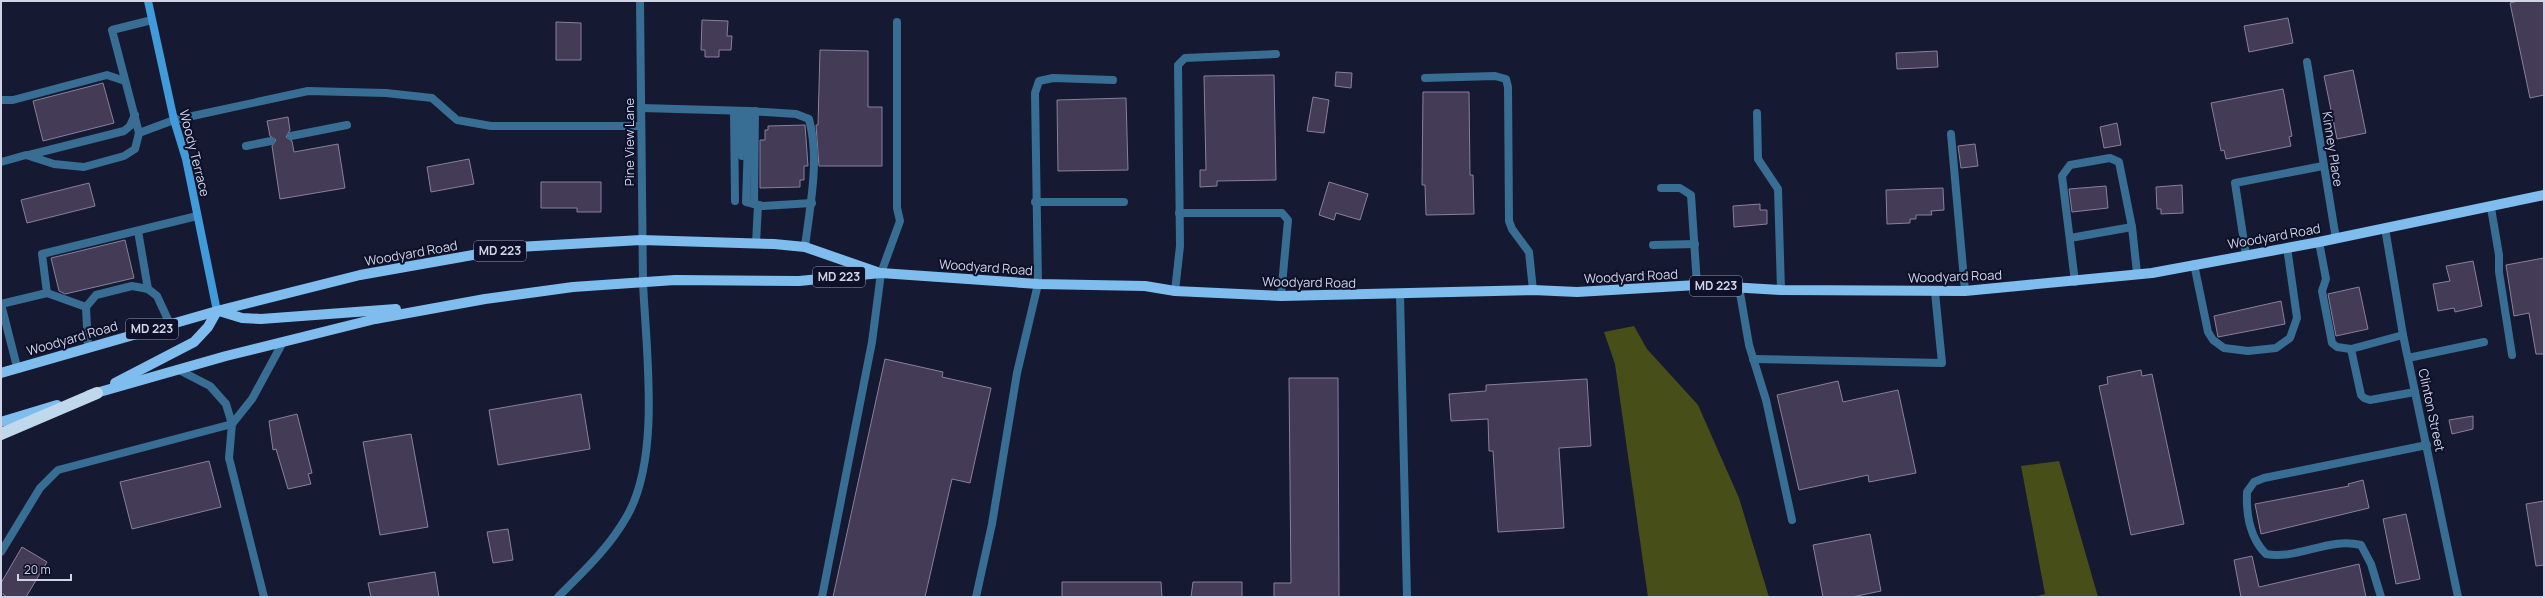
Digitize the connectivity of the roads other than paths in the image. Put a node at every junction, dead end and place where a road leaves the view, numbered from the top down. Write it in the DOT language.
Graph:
graph roads {
  1 [pos="148,1"];
  2 [pos="640,1"];
  3 [pos="152,20"];
  4 [pos="897,22"];
  5 [pos="1276,54"];
  6 [pos="2307,62"];
  7 [pos="1425,78"];
  8 [pos="1113,80"];
  9 [pos="125,81"];
  10 [pos="1,100"];
  11 [pos="641,108"];
  12 [pos="745,111"];
  13 [pos="1757,113"];
  14 [pos="135,115"];
  15 [pos="174,120"];
  16 [pos="347,125"];
  17 [pos="641,126"];
  18 [pos="139,133"];
  19 [pos="1951,134"];
  20 [pos="292,136"];
  21 [pos="271,141"];
  22 [pos="246,146"];
  23 [pos="26,155"];
  24 [pos="1,162"];
  25 [pos="2323,166"];
  26 [pos="1661,188"];
  27 [pos="2544,195"];
  28 [pos="738,201"];
  29 [pos="1035,202"];
  30 [pos="1124,202"];
  31 [pos="812,203"];
  32 [pos="756,204"];
  33 [pos="2491,208"];
  34 [pos="1179,213"];
  35 [pos="198,216"];
  36 [pos="2132,228"];
  37 [pos="2385,228"];
  38 [pos="138,231"];
  39 [pos="2070,238"];
  40 [pos="2336,239"];
  41 [pos="641,240"];
  42 [pos="2319,242"];
  43 [pos="756,243"];
  44 [pos="1695,244"];
  45 [pos="1653,245"];
  46 [pos="806,247"];
  47 [pos="2287,247"];
  48 [pos="2246,255"];
  49 [pos="2194,264"];
  50 [pos="881,273"];
  51 [pos="2136,273"];
  52 [pos="2075,282"];
  53 [pos="643,283"];
  54 [pos="1038,284"];
  55 [pos="1697,285"];
  56 [pos="1739,287"];
  57 [pos="148,289"];
  58 [pos="1533,290"];
  59 [pos="1781,290"];
  60 [pos="1176,291"];
  61 [pos="1965,291"];
  62 [pos="1935,292"];
  63 [pos="47,293"];
  64 [pos="1400,294"];
  65 [pos="1281,296"];
  66 [pos="1,304"];
  67 [pos="86,307"];
  68 [pos="442,307"];
  69 [pos="217,311"];
  70 [pos="170,324"];
  71 [pos="2403,335"];
  72 [pos="283,342"];
  73 [pos="2484,342"];
  74 [pos="88,348"];
  75 [pos="2351,349"];
  76 [pos="2512,355"];
  77 [pos="2408,358"];
  78 [pos="1753,359"];
  79 [pos="17,367"];
  80 [pos="179,370"];
  81 [pos="1,373"];
  82 [pos="2415,392"];
  83 [pos="97,393"];
  84 [pos="1,422"];
  85 [pos="232,424"];
  86 [pos="1,434"];
  87 [pos="2427,445"];
  88 [pos="1792,520"];
  89 [pos="1,552"];
  90 [pos="264,597"];
  91 [pos="558,597"];
  92 [pos="822,597"];
  93 [pos="976,597"];
  94 [pos="1407,597"];
  95 [pos="2381,597"];
  96 [pos="2458,597"];
  1 -- 3 [label="street, Woody Terrace"];
  2 -- 11 [label="street, Pine View Lane"];
  3 -- 9 [label="street"];
  3 -- 15 [label="street, Woody Terrace"];
  4 -- 50 [label="street"];
  5 -- 34 [label="street"];
  6 -- 25 [label="street, Kinney Place"];
  7 -- 58 [label="street"];
  8 -- 29 [label="street"];
  9 -- 10 [label="street"];
  9 -- 14 [label="street"];
  11 -- 12 [label="street"];
  11 -- 17 [label="street, Pine View Lane"];
  12 -- 28 [label="street"];
  12 -- 31 [label="street"];
  12 -- 32 [label="street"];
  13 -- 59 [label="street"];
  14 -- 18 [label="street"];
  14 -- 23 [label="street"];
  15 -- 17 [label="street"];
  15 -- 18 [label="street"];
  15 -- 35 [label="street, Woody Terrace"];
  16 -- 20 [label="street"];
  17 -- 41 [label="street, Pine View Lane"];
  18 -- 23 [label="street"];
  19 -- 61 [label="street"];
  21 -- 22 [label="street"];
  23 -- 24 [label="street"];
  25 -- 40 [label="street, Kinney Place"];
  25 -- 48 [label="street"];
  26 -- 44 [label="street"];
  27 -- 33 [label="main road, Woodyard Road / MD 223"];
  29 -- 30 [label="street"];
  29 -- 54 [label="street"];
  31 -- 32 [label="street"];
  31 -- 46 [label="street"];
  32 -- 43 [label="street"];
  33 -- 37 [label="main road, Woodyard Road / MD 223"];
  33 -- 76 [label="street"];
  34 -- 60 [label="street"];
  34 -- 65 [label="street"];
  35 -- 38 [label="street"];
  35 -- 69 [label="street, Woody Terrace"];
  36 -- 39 [label="street"];
  36 -- 39 [label="street"];
  36 -- 51 [label="street"];
  37 -- 40 [label="main road, Woodyard Road / MD 223"];
  37 -- 71 [label="street, Clinton Street"];
  38 -- 57 [label="street"];
  38 -- 63 [label="street"];
  39 -- 52 [label="street"];
  40 -- 42 [label="main road, Woodyard Road / MD 223"];
  41 -- 43 [label="main road, Woodyard Road / MD 223"];
  41 -- 53 [label="street, Pine View Lane"];
  41 -- 69 [label="main road, Woodyard Road / MD 223"];
  42 -- 47 [label="main road, Woodyard Road / MD 223"];
  42 -- 75 [label="street"];
  43 -- 46 [label="main road, Woodyard Road / MD 223"];
  44 -- 45 [label="street"];
  44 -- 55 [label="street"];
  46 -- 50 [label="main road, Woodyard Road / MD 223"];
  47 -- 48 [label="main road, Woodyard Road / MD 223"];
  47 -- 49 [label="street"];
  48 -- 49 [label="main road, Woodyard Road / MD 223"];
  49 -- 51 [label="main road, Woodyard Road / MD 223"];
  50 -- 53 [label="main road, Woodyard Road / MD 223"];
  50 -- 54 [label="main road, Woodyard Road / MD 223"];
  50 -- 92 [label="street"];
  51 -- 52 [label="main road, Woodyard Road / MD 223"];
  52 -- 61 [label="main road, Woodyard Road / MD 223"];
  53 -- 68 [label="main road, Woodyard Road / MD 223"];
  53 -- 91 [label="street, Pine View Lane"];
  54 -- 60 [label="main road, Woodyard Road / MD 223"];
  54 -- 93 [label="street"];
  55 -- 56 [label="main road, Woodyard Road / MD 223"];
  55 -- 58 [label="main road, Woodyard Road / MD 223"];
  56 -- 59 [label="main road, Woodyard Road / MD 223"];
  56 -- 78 [label="street"];
  57 -- 67 [label="street"];
  57 -- 70 [label="street"];
  58 -- 64 [label="main road, Woodyard Road / MD 223"];
  59 -- 62 [label="main road, Woodyard Road / MD 223"];
  60 -- 65 [label="main road, Woodyard Road / MD 223"];
  61 -- 62 [label="main road, Woodyard Road / MD 223"];
  62 -- 78 [label="street"];
  63 -- 66 [label="street"];
  63 -- 67 [label="street"];
  64 -- 65 [label="main road, Woodyard Road / MD 223"];
  64 -- 94 [label="street"];
  66 -- 79 [label="street"];
  67 -- 74 [label="street"];
  68 -- 69 [label="main road"];
  68 -- 72 [label="main road, Woodyard Road / MD 223"];
  69 -- 70 [label="main road, Woodyard Road / MD 223"];
  69 -- 83 [label="main road"];
  70 -- 74 [label="main road, Woodyard Road / MD 223"];
  71 -- 75 [label="street"];
  71 -- 77 [label="street, Clinton Street"];
  72 -- 80 [label="main road, Woodyard Road / MD 223"];
  72 -- 85 [label="street"];
  73 -- 77 [label="street"];
  74 -- 79 [label="main road, Woodyard Road / MD 223"];
  75 -- 82 [label="street"];
  77 -- 82 [label="street, Clinton Street"];
  78 -- 88 [label="street"];
  79 -- 81 [label="main road, Woodyard Road / MD 223"];
  80 -- 83 [label="main road, Woodyard Road / MD 223"];
  80 -- 85 [label="street"];
  82 -- 87 [label="street, Clinton Street"];
  83 -- 84 [label="main road, Woodyard Road / MD 223"];
  83 -- 86 [label="highway"];
  85 -- 89 [label="street"];
  85 -- 90 [label="street"];
  87 -- 95 [label="street"];
  87 -- 96 [label="street, Clinton Street"];
}
